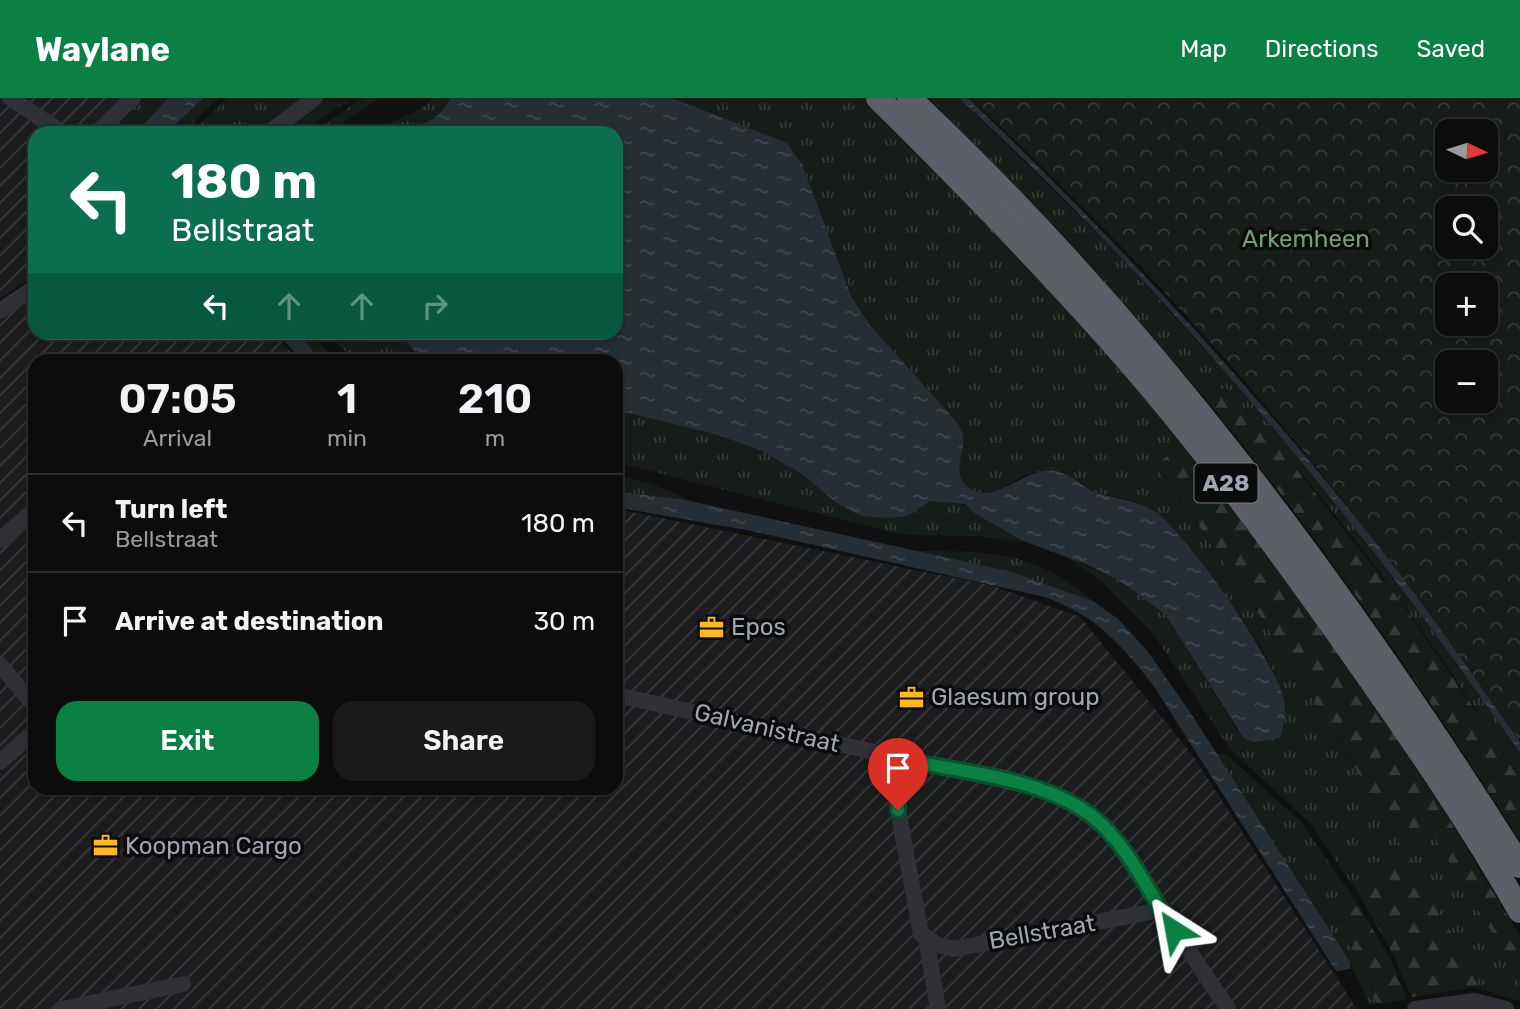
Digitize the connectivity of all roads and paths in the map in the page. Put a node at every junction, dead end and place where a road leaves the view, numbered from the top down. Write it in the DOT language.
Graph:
graph roads {
  1 [pos="10,98"];
  2 [pos="133,98"];
  3 [pos="315,98"];
  4 [pos="878,98"];
  5 [pos="909,98"];
  6 [pos="52,126"];
  7 [pos="103,126"];
  8 [pos="277,126"];
  9 [pos="28,292"];
  10 [pos="0,311"];
  11 [pos="28,515"];
  12 [pos="0,540"];
  13 [pos="0,665"];
  14 [pos="623,697"];
  15 [pos="28,698"];
  16 [pos="28,737"];
  17 [pos="906,760"];
  18 [pos="0,762"];
  19 [pos="1520,866"];
  20 [pos="1160,911"];
  21 [pos="1520,911"];
  22 [pos="926,937"];
  23 [pos="183,984"];
  24 [pos="62,1009"];
  25 [pos="937,1009"];
  26 [pos="1228,1009"];
  27 [pos="1415,1009"];
  28 [pos="1506,1009"];
  1 -- 6 [label="street"];
  2 -- 7 [label="street"];
  3 -- 8 [label="street"];
  4 -- 21 [label="highway, A28"];
  5 -- 19 [label="highway, A28"];
  9 -- 10 [label="street"];
  11 -- 12 [label="street"];
  13 -- 15 [label="street"];
  14 -- 17 [label="street, Galvanistraat"];
  16 -- 18 [label="street"];
  17 -- 20 [label="street, Galvanistraat"];
  17 -- 22 [label="street"];
  20 -- 22 [label="street, Bellstraat"];
  20 -- 26 [label="street, Galvanistraat"];
  22 -- 25 [label="street"];
  23 -- 24 [label="street"];
  27 -- 28 [label="street"];
}
